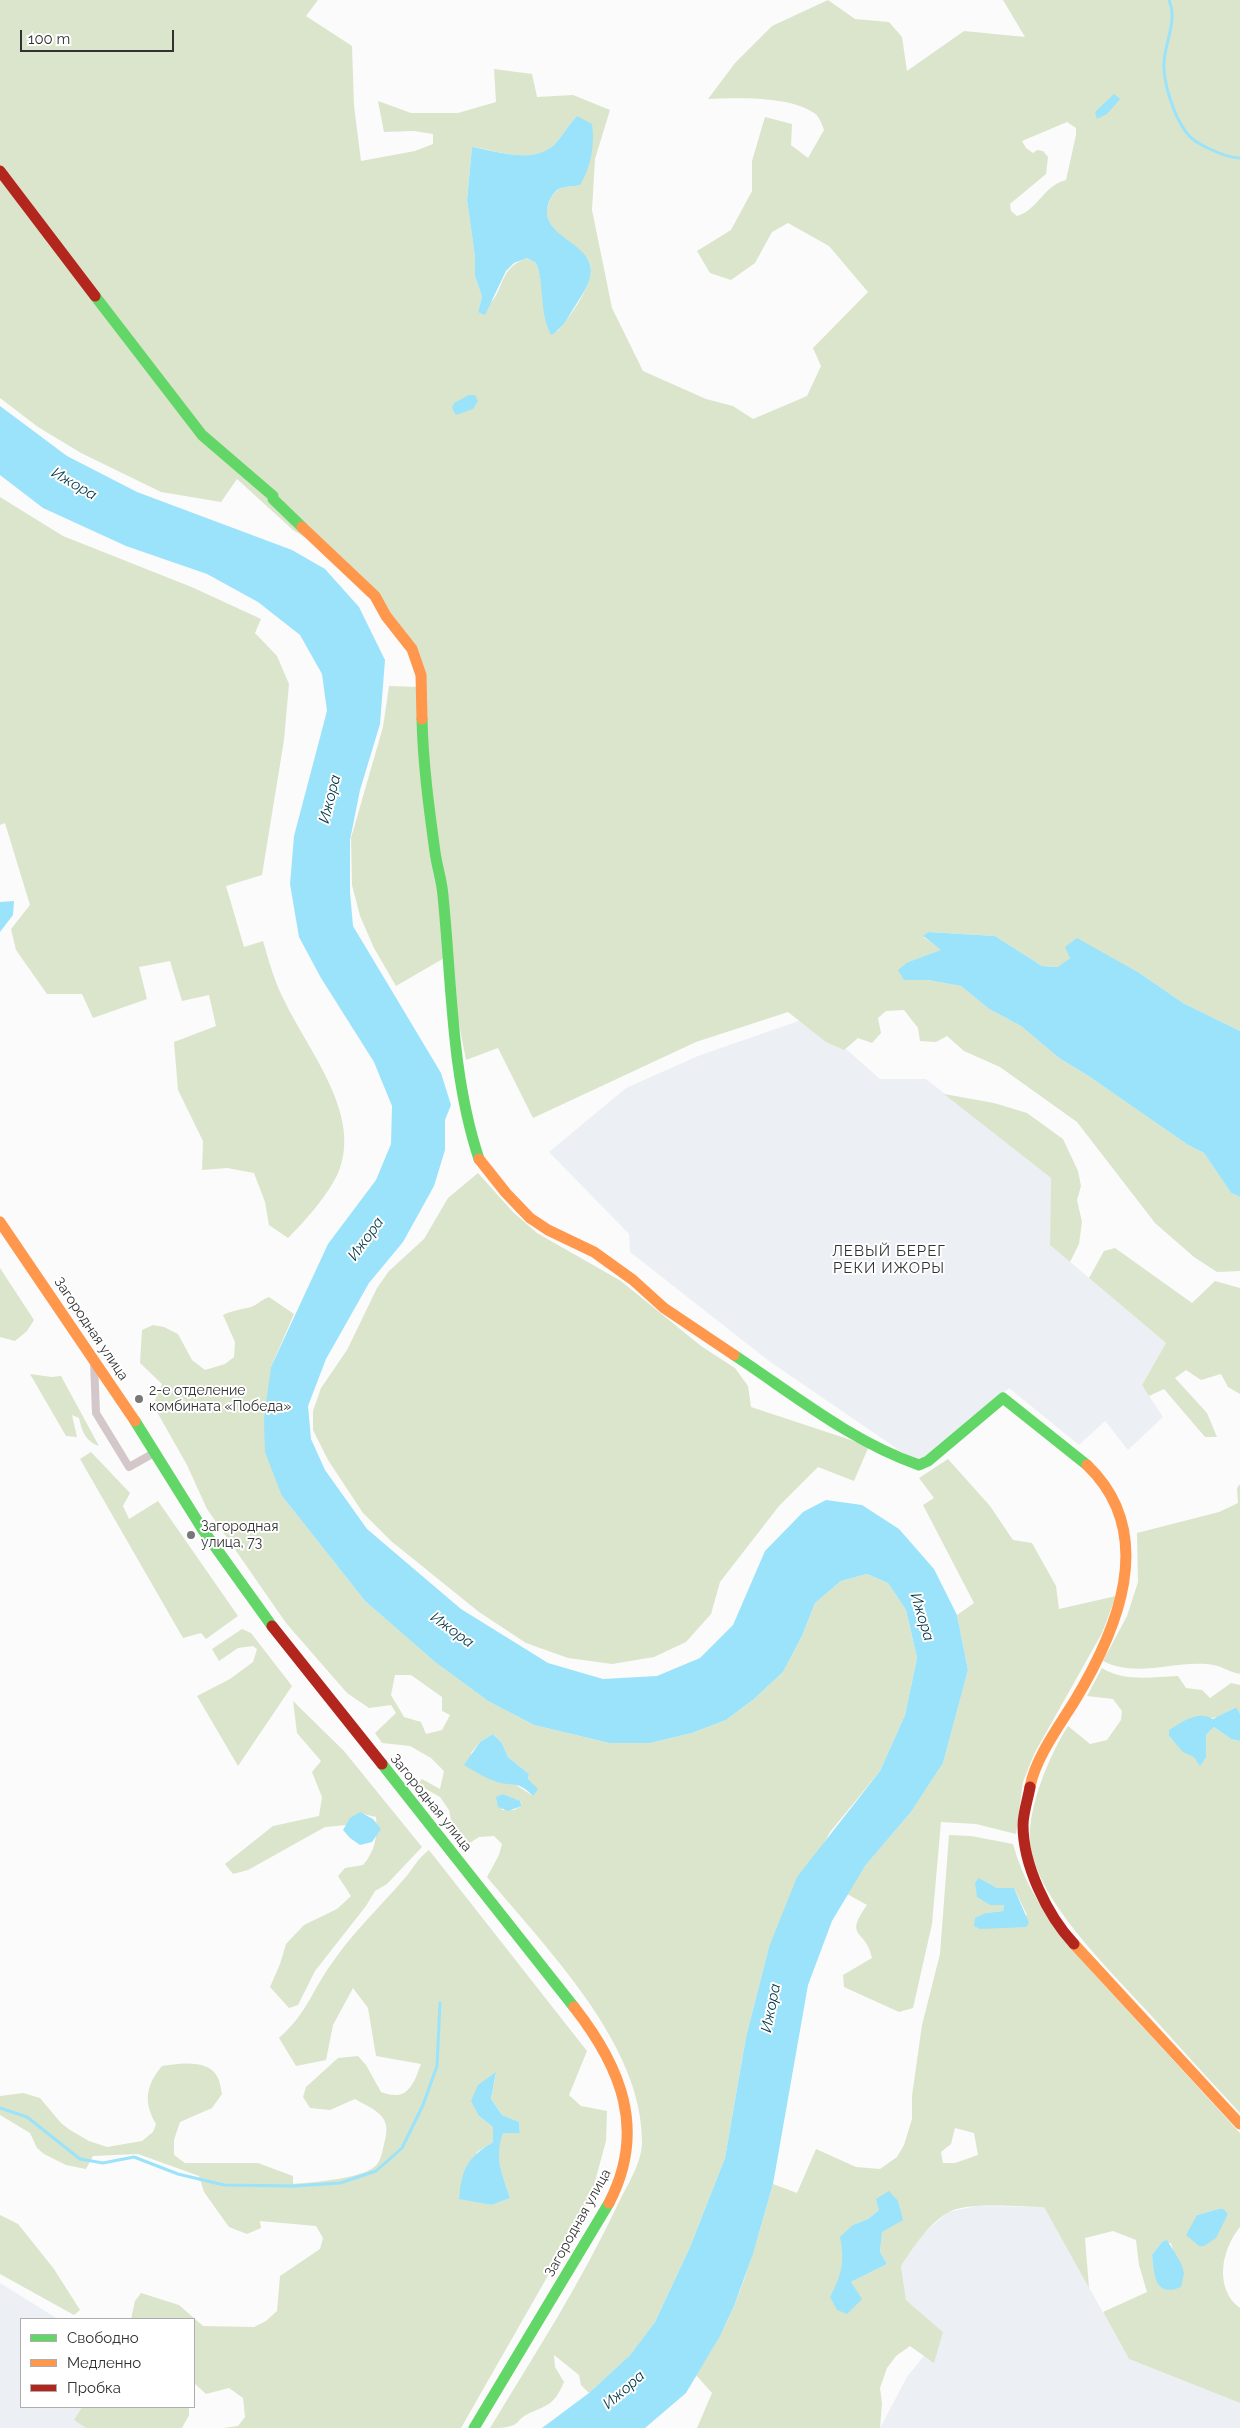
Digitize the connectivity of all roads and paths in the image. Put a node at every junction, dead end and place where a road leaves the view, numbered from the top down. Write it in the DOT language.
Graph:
graph roads {
  1 [pos="0,171"];
  2 [pos="0,1222"];
  3 [pos="94,1362"];
  4 [pos="154,1452"];
  5 [pos="1240,2124"];
  6 [pos="474,2428"];
  1 -- 5 [label="street"];
  2 -- 3 [label="street, Загородная улица"];
  3 -- 4 [label="street, Загородная улица"];
  3 -- 4 [label="street"];
  4 -- 6 [label="street, Загородная улица"];
}
